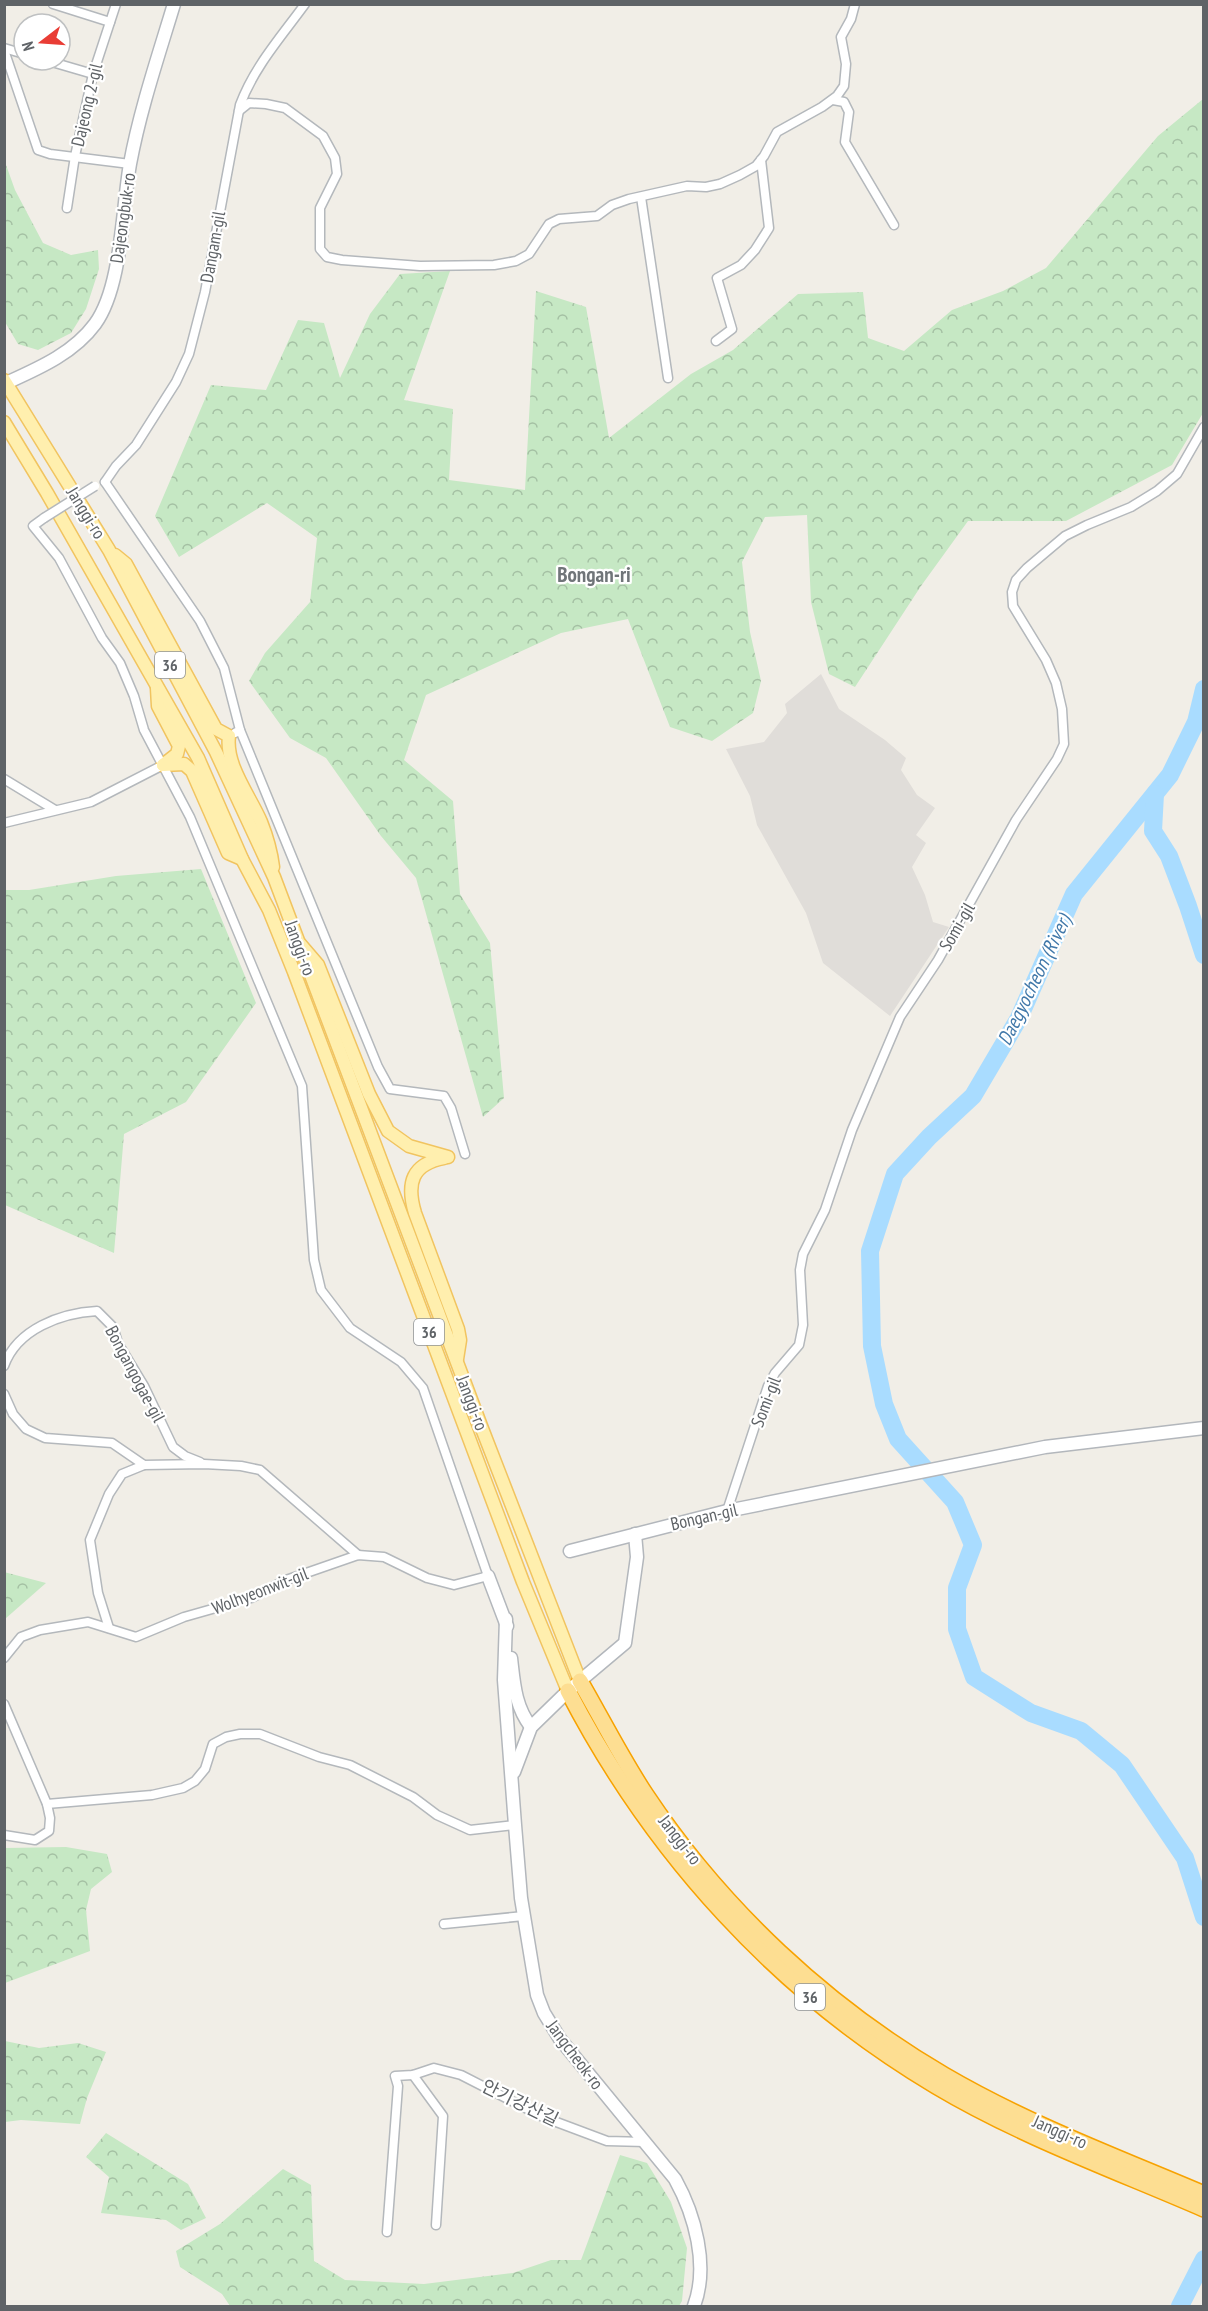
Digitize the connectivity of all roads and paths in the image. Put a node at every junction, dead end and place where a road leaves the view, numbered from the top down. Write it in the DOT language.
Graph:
graph roads {
  1 [pos="54,4"];
  2 [pos="116,4"];
  3 [pos="174,4"];
  4 [pos="305,4"];
  5 [pos="855,4"];
  6 [pos="110,22"];
  7 [pos="4,49"];
  8 [pos="72,68"];
  9 [pos="93,74"];
  10 [pos="833,100"];
  11 [pos="239,111"];
  12 [pos="75,156"];
  13 [pos="761,160"];
  14 [pos="130,164"];
  15 [pos="641,197"];
  16 [pos="68,208"];
  17 [pos="894,225"];
  18 [pos="716,340"];
  19 [pos="668,378"];
  20 [pos="5,382"];
  21 [pos="4,422"];
  22 [pos="1203,427"];
  23 [pos="105,482"];
  24 [pos="109,550"];
  25 [pos="157,684"];
  26 [pos="235,733"];
  27 [pos="163,765"];
  28 [pos="4,779"];
  29 [pos="55,810"];
  30 [pos="4,823"];
  31 [pos="242,859"];
  32 [pos="274,877"];
  33 [pos="296,941"];
  34 [pos="465,1154"];
  35 [pos="457,1364"];
  36 [pos="4,1366"];
  37 [pos="4,1394"];
  38 [pos="1203,1428"];
  39 [pos="204,1464"];
  40 [pos="144,1466"];
  41 [pos="727,1511"];
  42 [pos="635,1534"];
  43 [pos="570,1551"];
  44 [pos="358,1555"];
  45 [pos="488,1576"];
  46 [pos="506,1619"];
  47 [pos="109,1628"];
  48 [pos="4,1658"];
  49 [pos="574,1686"];
  50 [pos="4,1704"];
  51 [pos="531,1727"];
  52 [pos="512,1776"];
  53 [pos="47,1804"];
  54 [pos="515,1825"];
  55 [pos="4,1835"];
  56 [pos="524,1916"];
  57 [pos="444,1924"];
  58 [pos="413,2075"];
  59 [pos="646,2142"];
  60 [pos="1154,2180"];
  61 [pos="1203,2194"];
  62 [pos="1203,2209"];
  63 [pos="436,2225"];
  64 [pos="387,2232"];
  65 [pos="694,2307"];
  1 -- 6 [label="street"];
  2 -- 6 [label="street, Dajeong 2-gil"];
  3 -- 14 [label="street, Dajeongbuk-ro"];
  4 -- 11 [label="street, Dangam-gil"];
  5 -- 10 [label="street"];
  6 -- 9 [label="street, Dajeong 2-gil"];
  7 -- 12 [label="street"];
  8 -- 9 [label="street"];
  9 -- 12 [label="street, Dajeong 2-gil"];
  10 -- 13 [label="street"];
  10 -- 17 [label="street"];
  11 -- 15 [label="street"];
  11 -- 23 [label="street, Dangam-gil"];
  12 -- 14 [label="street"];
  12 -- 16 [label="street, Dajeong 2-gil"];
  13 -- 15 [label="street"];
  13 -- 18 [label="street"];
  14 -- 20 [label="street, Dajeongbuk-ro"];
  15 -- 19 [label="street"];
  20 -- 24 [label="main road, Janggi-ro / 36"];
  21 -- 25 [label="main road, Janggi-ro / 36"];
  22 -- 41 [label="street, Somi-gil"];
  23 -- 26 [label="street"];
  23 -- 27 [label="street, bridge"];
  24 -- 26 [label="main road"];
  24 -- 32 [label="main road, Janggi-ro / 36"];
  25 -- 27 [label="main road"];
  25 -- 31 [label="main road, Janggi-ro / 36"];
  26 -- 32 [label="main road"];
  26 -- 34 [label="street"];
  27 -- 29 [label="street"];
  27 -- 31 [label="main road"];
  27 -- 45 [label="street"];
  28 -- 29 [label="street"];
  29 -- 30 [label="street"];
  31 -- 49 [label="main road, Janggi-ro / 36"];
  32 -- 33 [label="main road, Janggi-ro / 36"];
  33 -- 35 [label="main road, Janggi-ro / 36"];
  33 -- 35 [label="main road"];
  35 -- 49 [label="main road, Janggi-ro / 36"];
  36 -- 39 [label="street, Bongangogae-gil"];
  37 -- 40 [label="street"];
  38 -- 41 [label="street, Bongan-gil"];
  39 -- 40 [label="street, Bongangogae-gil"];
  39 -- 44 [label="street, Bongangogae-gil"];
  40 -- 47 [label="street"];
  41 -- 42 [label="street, Bongan-gil"];
  42 -- 43 [label="street, Bongan-gil"];
  42 -- 49 [label="street"];
  44 -- 45 [label="street, Wolhyeonwit-gil"];
  44 -- 47 [label="street, Wolhyeonwit-gil"];
  45 -- 46 [label="street"];
  46 -- 51 [label="street"];
  46 -- 52 [label="street, Jangcheok-ro"];
  47 -- 48 [label="street, Wolhyeonwit-gil"];
  49 -- 51 [label="street"];
  49 -- 60 [label="highway, Janggi-ro / 36"];
  50 -- 53 [label="street"];
  51 -- 52 [label="street"];
  52 -- 54 [label="street, Jangcheok-ro"];
  53 -- 54 [label="street"];
  53 -- 55 [label="street"];
  54 -- 56 [label="street, Jangcheok-ro"];
  56 -- 57 [label="street"];
  56 -- 59 [label="street, Jangcheok-ro"];
  58 -- 59 [label="street, 안기강산길"];
  58 -- 63 [label="street"];
  58 -- 64 [label="street, 안기강산길"];
  59 -- 65 [label="street, Jangcheok-ro"];
  60 -- 61 [label="highway, Janggi-ro / 36"];
  60 -- 62 [label="highway, Janggi-ro / 36"];
}
